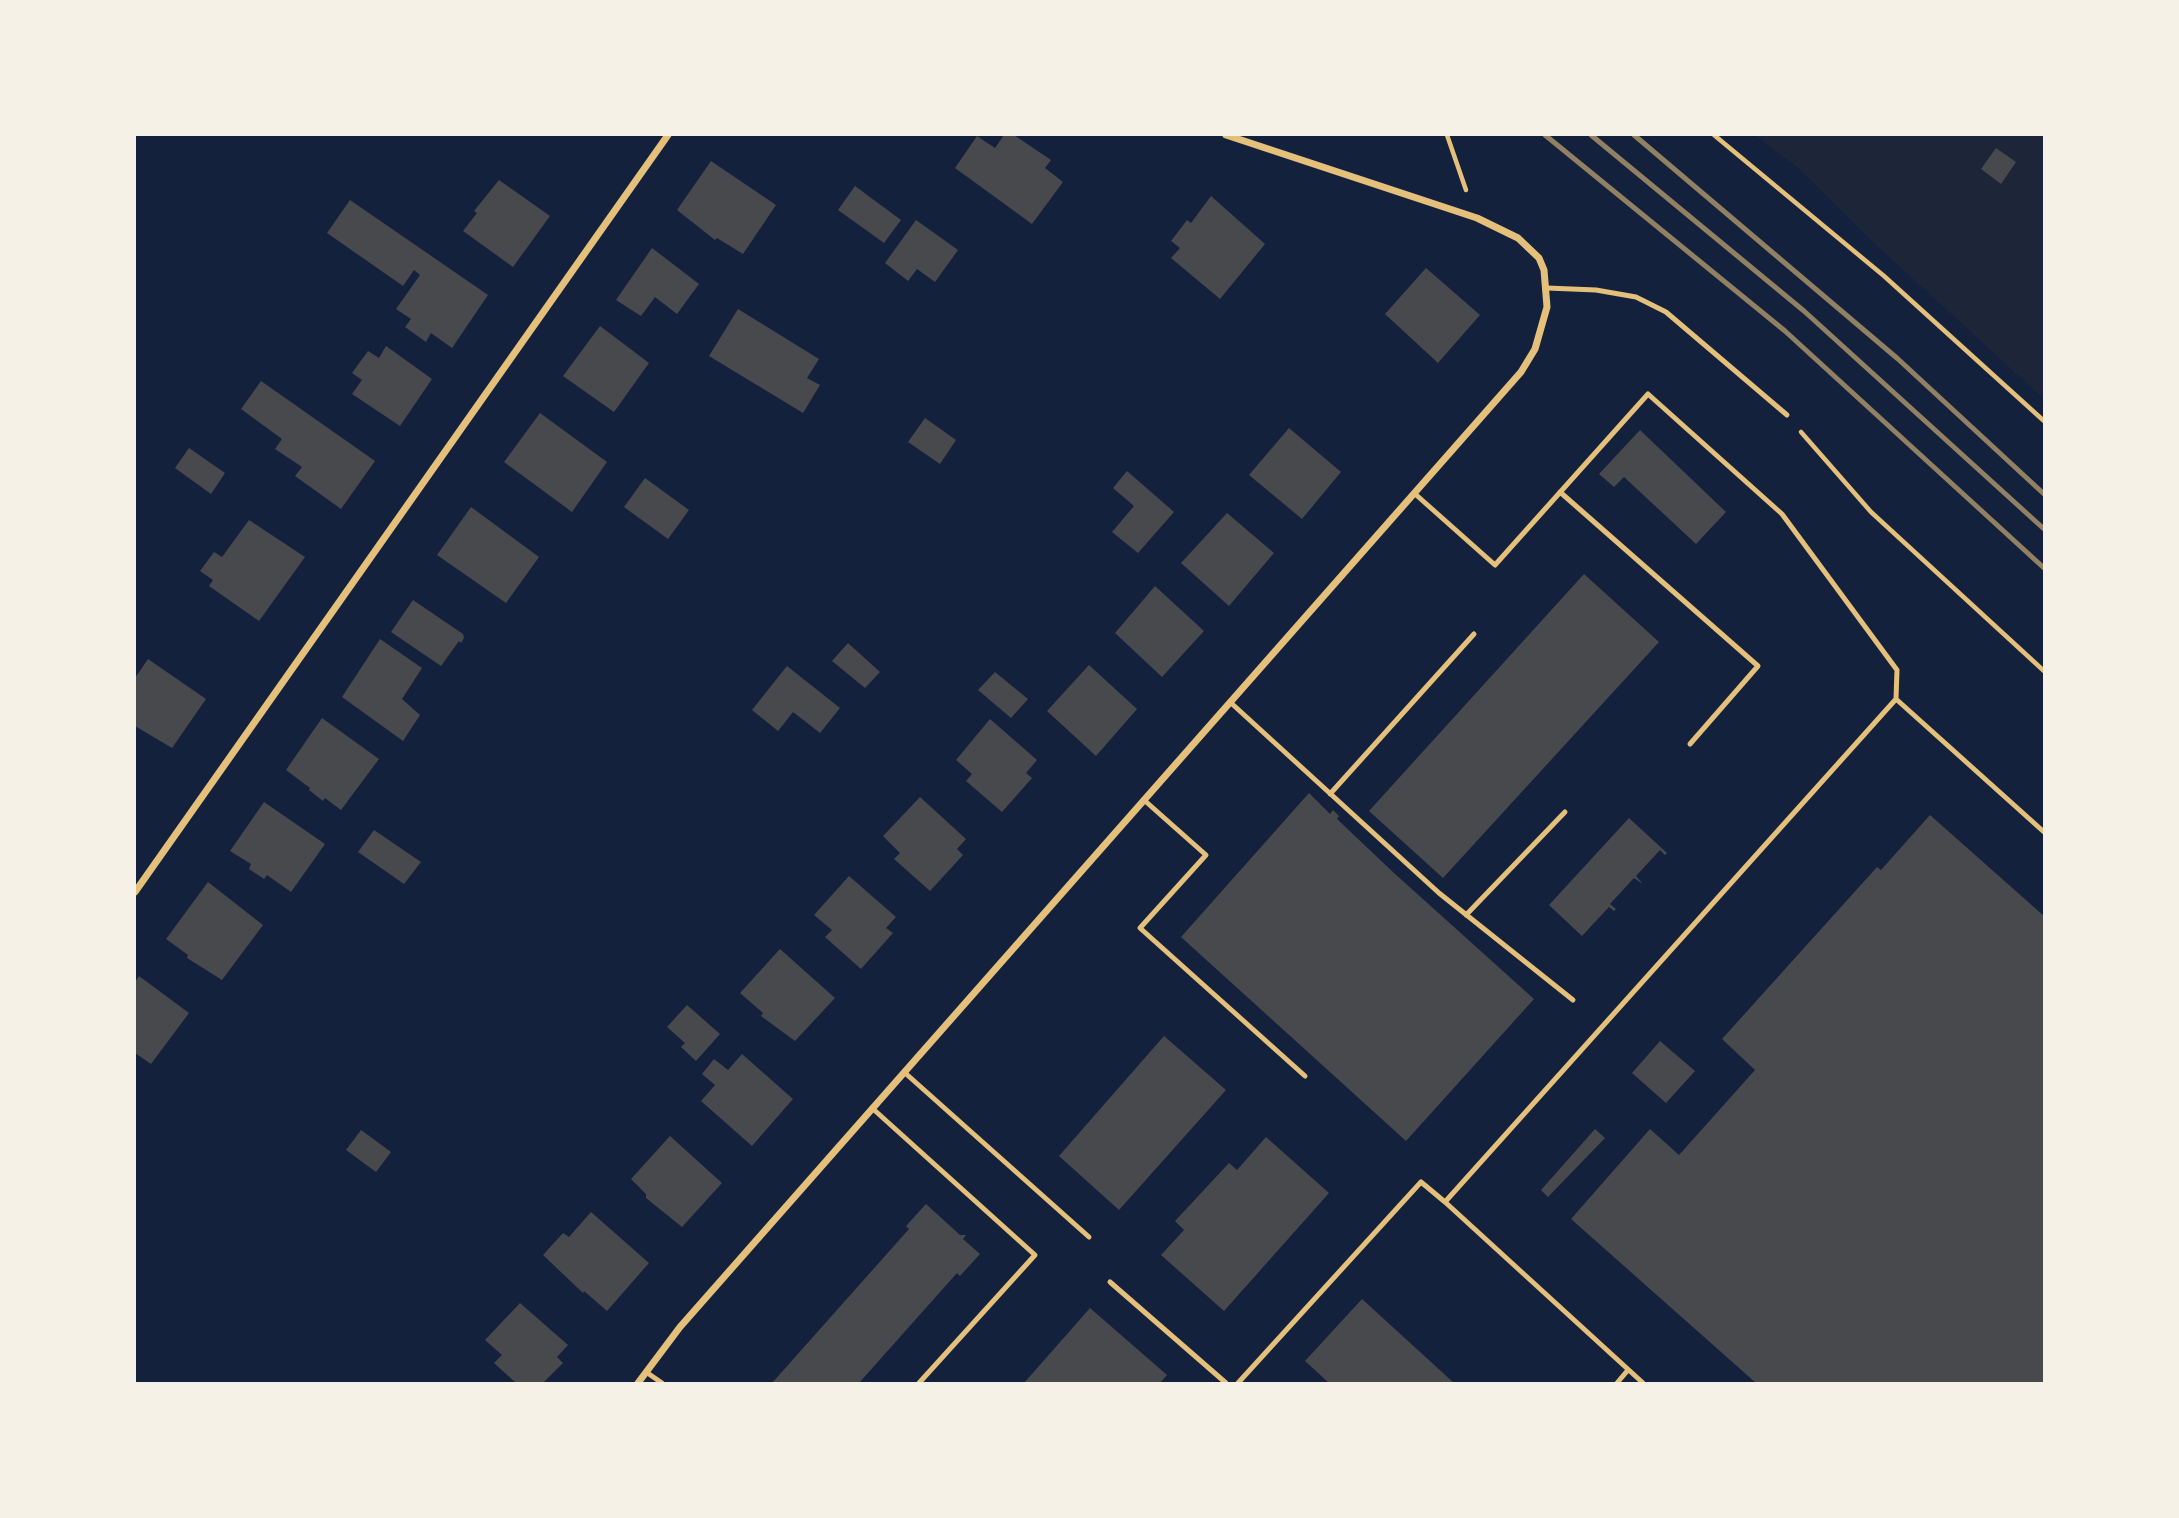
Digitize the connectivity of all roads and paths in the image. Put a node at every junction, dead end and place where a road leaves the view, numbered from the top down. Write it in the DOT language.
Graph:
graph roads {
  1 [pos="668,135"];
  2 [pos="1226,135"];
  3 [pos="1447,135"];
  4 [pos="1714,135"];
  5 [pos="1468,216"];
  6 [pos="1547,288"];
  7 [pos="1787,415"];
  8 [pos="2044,421"];
  9 [pos="1560,492"];
  10 [pos="1414,493"];
  11 [pos="1474,634"];
  12 [pos="2044,671"];
  13 [pos="1896,699"];
  14 [pos="1230,702"];
  15 [pos="1690,744"];
  16 [pos="1330,794"];
  17 [pos="1144,800"];
  18 [pos="1565,812"];
  19 [pos="2044,832"];
  20 [pos="135,891"];
  21 [pos="1466,915"];
  22 [pos="1573,1000"];
  23 [pos="904,1072"];
  24 [pos="1305,1076"];
  25 [pos="872,1108"];
  26 [pos="1445,1202"];
  27 [pos="1089,1237"];
  28 [pos="1110,1282"];
  29 [pos="1628,1370"];
  30 [pos="646,1372"];
  31 [pos="638,1383"];
  32 [pos="662,1383"];
  33 [pos="919,1383"];
  34 [pos="1226,1383"];
  35 [pos="1238,1383"];
  36 [pos="1617,1383"];
  37 [pos="1643,1383"];
  1 -- 20 [label="street"];
  2 -- 5 [label="street"];
  3 -- 5 [label="path"];
  4 -- 8 [label="path"];
  5 -- 6 [label="street"];
  6 -- 7 [label="lane"];
  6 -- 10 [label="street"];
  7 -- 12 [label="path"];
  9 -- 10 [label="lane"];
  9 -- 13 [label="lane"];
  9 -- 15 [label="lane"];
  10 -- 14 [label="street"];
  11 -- 16 [label="lane"];
  13 -- 19 [label="lane"];
  13 -- 26 [label="lane"];
  14 -- 16 [label="lane"];
  14 -- 17 [label="street"];
  16 -- 21 [label="lane"];
  17 -- 23 [label="street"];
  17 -- 24 [label="lane"];
  18 -- 21 [label="lane"];
  21 -- 22 [label="lane"];
  23 -- 25 [label="street"];
  23 -- 27 [label="lane"];
  25 -- 30 [label="street"];
  25 -- 33 [label="lane"];
  26 -- 29 [label="lane"];
  26 -- 35 [label="lane"];
  28 -- 34 [label="lane"];
  29 -- 36 [label="lane"];
  29 -- 37 [label="lane"];
  30 -- 31 [label="street"];
  30 -- 32 [label="lane"];
}
